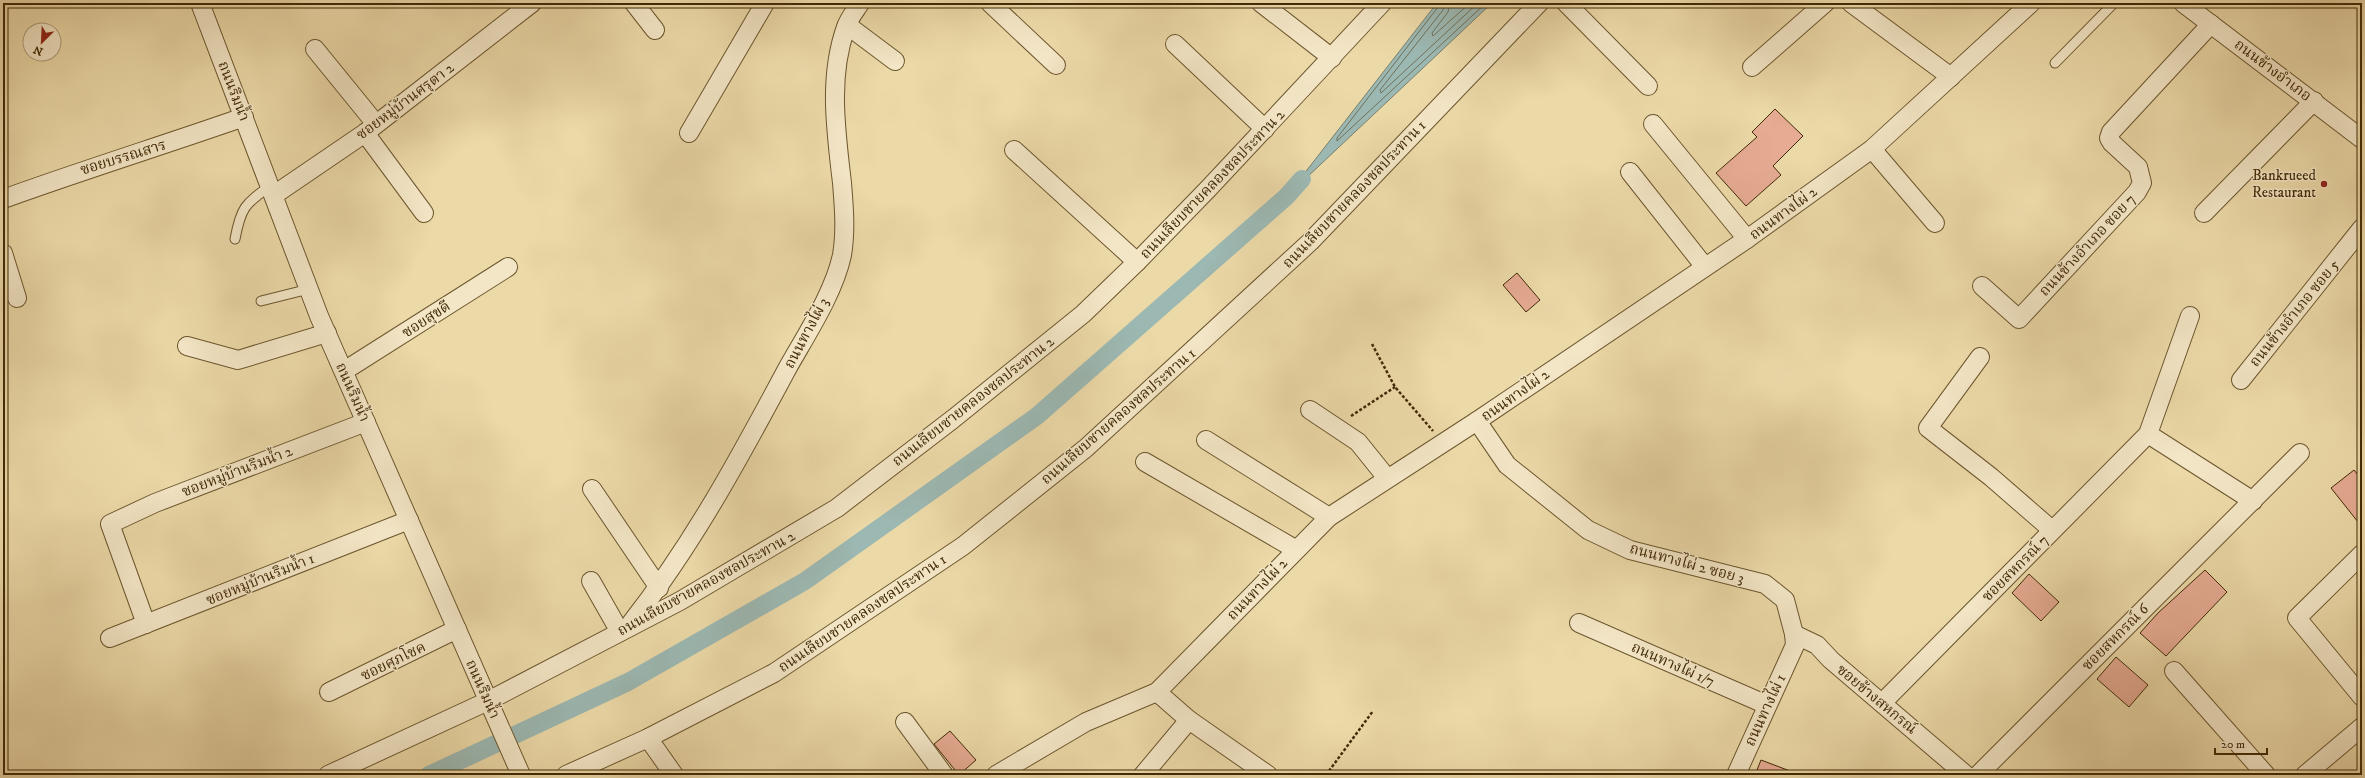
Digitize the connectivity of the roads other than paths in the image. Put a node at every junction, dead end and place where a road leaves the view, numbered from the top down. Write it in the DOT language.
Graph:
graph roads {
  1 [pos="200,3"];
  2 [pos="532,3"];
  3 [pos="634,3"];
  4 [pos="765,3"];
  5 [pos="860,3"];
  6 [pos="990,3"];
  7 [pos="1261,3"];
  8 [pos="1382,3"];
  9 [pos="1539,3"];
  10 [pos="1566,3"];
  11 [pos="1825,3"];
  12 [pos="1851,3"];
  13 [pos="2031,3"];
  14 [pos="2114,3"];
  15 [pos="2183,3"];
  16 [pos="2211,24"];
  17 [pos="847,25"];
  18 [pos="655,30"];
  19 [pos="1175,44"];
  20 [pos="316,49"];
  21 [pos="1332,58"];
  22 [pos="895,61"];
  23 [pos="2055,63"];
  24 [pos="1056,65"];
  25 [pos="1752,67"];
  26 [pos="1951,77"];
  27 [pos="1648,86"];
  28 [pos="2314,101"];
  29 [pos="244,117"];
  30 [pos="1653,124"];
  31 [pos="371,129"];
  32 [pos="1265,129"];
  33 [pos="689,133"];
  34 [pos="2362,139"];
  35 [pos="1872,149"];
  36 [pos="1014,150"];
  37 [pos="1630,172"];
  38 [pos="272,190"];
  39 [pos="3,199"];
  40 [pos="424,213"];
  41 [pos="2204,213"];
  42 [pos="1935,223"];
  43 [pos="2362,228"];
  44 [pos="235,238"];
  45 [pos="1747,239"];
  46 [pos="3,253"];
  47 [pos="1137,262"];
  48 [pos="508,266"];
  49 [pos="1705,267"];
  50 [pos="1982,286"];
  51 [pos="309,289"];
  52 [pos="17,298"];
  53 [pos="261,301"];
  54 [pos="2190,316"];
  55 [pos="327,333"];
  56 [pos="187,346"];
  57 [pos="1980,358"];
  58 [pos="344,371"];
  59 [pos="2241,380"];
  60 [pos="1310,410"];
  61 [pos="366,422"];
  62 [pos="1477,422"];
  63 [pos="2148,434"];
  64 [pos="1206,440"];
  65 [pos="2300,453"];
  66 [pos="1145,462"];
  67 [pos="1387,478"];
  68 [pos="592,489"];
  69 [pos="2253,501"];
  70 [pos="1329,517"];
  71 [pos="409,520"];
  72 [pos="2052,530"];
  73 [pos="1295,549"];
  74 [pos="2362,554"];
  75 [pos="591,581"];
  76 [pos="659,588"];
  77 [pos="1579,623"];
  78 [pos="146,624"];
  79 [pos="624,629"];
  80 [pos="457,630"];
  81 [pos="110,638"];
  82 [pos="1795,640"];
  83 [pos="2174,671"];
  84 [pos="329,692"];
  85 [pos="1156,692"];
  86 [pos="2362,697"];
  87 [pos="1882,703"];
  88 [pos="490,704"];
  89 [pos="1767,705"];
  90 [pos="1189,720"];
  91 [pos="905,722"];
  92 [pos="2362,727"];
  93 [pos="648,738"];
  94 [pos="328,775"];
  95 [pos="520,775"];
  96 [pos="566,775"];
  97 [pos="674,775"];
  98 [pos="944,775"];
  99 [pos="996,775"];
  100 [pos="1143,775"];
  101 [pos="1268,775"];
  102 [pos="1736,775"];
  103 [pos="1966,775"];
  104 [pos="1978,775"];
  105 [pos="2266,775"];
  106 [pos="2305,775"];
  1 -- 29 [label="street, ถนนริมน้ำ"];
  2 -- 31 [label="street, ซอยหมู่บ้านศรุตา 2"];
  3 -- 18 [label="street"];
  4 -- 33 [label="street"];
  5 -- 17 [label="street, ถนนทางไผ่ 3"];
  6 -- 24 [label="street"];
  7 -- 21 [label="street"];
  8 -- 21 [label="street, ถนนเลียบชายคลองชลประทาน 2"];
  9 -- 93 [label="street, ถนนเลียบชายคลองชลประทาน 1"];
  10 -- 27 [label="street"];
  11 -- 25 [label="street"];
  12 -- 26 [label="street"];
  13 -- 26 [label="street, ถนนทางไผ่ 2"];
  14 -- 23 [label="lane"];
  15 -- 16 [label="street, ถนนข้างอำเภอ"];
  16 -- 28 [label="street, ถนนข้างอำเภอ"];
  16 -- 50 [label="street, ถนนข้างอำเภอ ซอย 7"];
  17 -- 22 [label="street"];
  17 -- 76 [label="street, ถนนทางไผ่ 3"];
  19 -- 32 [label="street"];
  20 -- 31 [label="street"];
  21 -- 32 [label="street, ถนนเลียบชายคลองชลประทาน 2"];
  26 -- 35 [label="street, ถนนทางไผ่ 2"];
  28 -- 34 [label="street, ถนนข้างอำเภอ"];
  28 -- 41 [label="street"];
  29 -- 38 [label="street, ถนนริมน้ำ"];
  29 -- 39 [label="street, ซอยบรรณสาร"];
  30 -- 45 [label="street"];
  31 -- 38 [label="street, ซอยหมู่บ้านศรุตา 2"];
  31 -- 40 [label="street"];
  32 -- 47 [label="street, ถนนเลียบชายคลองชลประทาน 2"];
  35 -- 42 [label="street"];
  35 -- 45 [label="street, ถนนทางไผ่ 2"];
  36 -- 47 [label="street"];
  37 -- 49 [label="street"];
  38 -- 44 [label="lane"];
  38 -- 51 [label="street, ถนนริมน้ำ"];
  43 -- 59 [label="street, ถนนข้างอำเภอ ซอย 5"];
  45 -- 49 [label="street, ถนนทางไผ่ 2"];
  46 -- 52 [label="street"];
  47 -- 79 [label="street, ถนนเลียบชายคลองชลประทาน 2"];
  48 -- 58 [label="street, ซอยสุขดี"];
  49 -- 62 [label="street, ถนนทางไผ่ 2"];
  51 -- 53 [label="lane"];
  51 -- 55 [label="street, ถนนริมน้ำ"];
  54 -- 63 [label="street"];
  55 -- 56 [label="street"];
  55 -- 58 [label="street, ถนนริมน้ำ"];
  57 -- 72 [label="street"];
  58 -- 61 [label="street, ถนนริมน้ำ"];
  60 -- 67 [label="street"];
  61 -- 71 [label="street, ถนนริมน้ำ"];
  61 -- 78 [label="street, ซอยหมู่บ้านริมน้ำ 2"];
  62 -- 67 [label="street, ถนนทางไผ่ 2"];
  62 -- 82 [label="street, ถนนทางไผ่ 2 ซอย 3"];
  63 -- 69 [label="street"];
  63 -- 72 [label="street, ซอยสหกรณ์ 7"];
  64 -- 70 [label="street"];
  65 -- 69 [label="street, ซอยสหกรณ์ 6"];
  66 -- 73 [label="street"];
  67 -- 70 [label="street, ถนนทางไผ่ 2"];
  68 -- 76 [label="street"];
  69 -- 104 [label="street, ซอยสหกรณ์ 6"];
  70 -- 73 [label="street, ถนนทางไผ่ 2"];
  71 -- 78 [label="street, ซอยหมู่บ้านริมน้ำ 1"];
  71 -- 80 [label="street, ถนนริมน้ำ"];
  72 -- 87 [label="street, ซอยสหกรณ์ 7"];
  73 -- 85 [label="street, ถนนทางไผ่ 2"];
  74 -- 86 [label="street"];
  75 -- 79 [label="street"];
  76 -- 79 [label="street, ถนนทางไผ่ 3"];
  77 -- 89 [label="street, ถนนทางไผ่ 1/7"];
  78 -- 81 [label="street, ซอยหมู่บ้านริมน้ำ 1"];
  79 -- 88 [label="street, ถนนเลียบชายคลองชลประทาน 2"];
  80 -- 84 [label="street, ซอยศุภโชค"];
  80 -- 88 [label="street, ถนนริมน้ำ"];
  82 -- 87 [label="street, ซอยข้างสหกรณ์"];
  82 -- 89 [label="street, ถนนทางไผ่ 1"];
  83 -- 105 [label="street"];
  85 -- 90 [label="street"];
  85 -- 99 [label="street, ถนนทางไผ่ 2"];
  87 -- 103 [label="street, ซอยข้างสหกรณ์"];
  88 -- 94 [label="street, ถนนเลียบชายคลองชลประทาน 2"];
  88 -- 95 [label="street, ถนนริมน้ำ"];
  89 -- 102 [label="street, ถนนทางไผ่ 1"];
  90 -- 100 [label="street"];
  90 -- 101 [label="street"];
  91 -- 98 [label="street"];
  92 -- 106 [label="street"];
  93 -- 96 [label="street, ถนนเลียบชายคลองชลประทาน 1"];
  93 -- 97 [label="street"];
}
